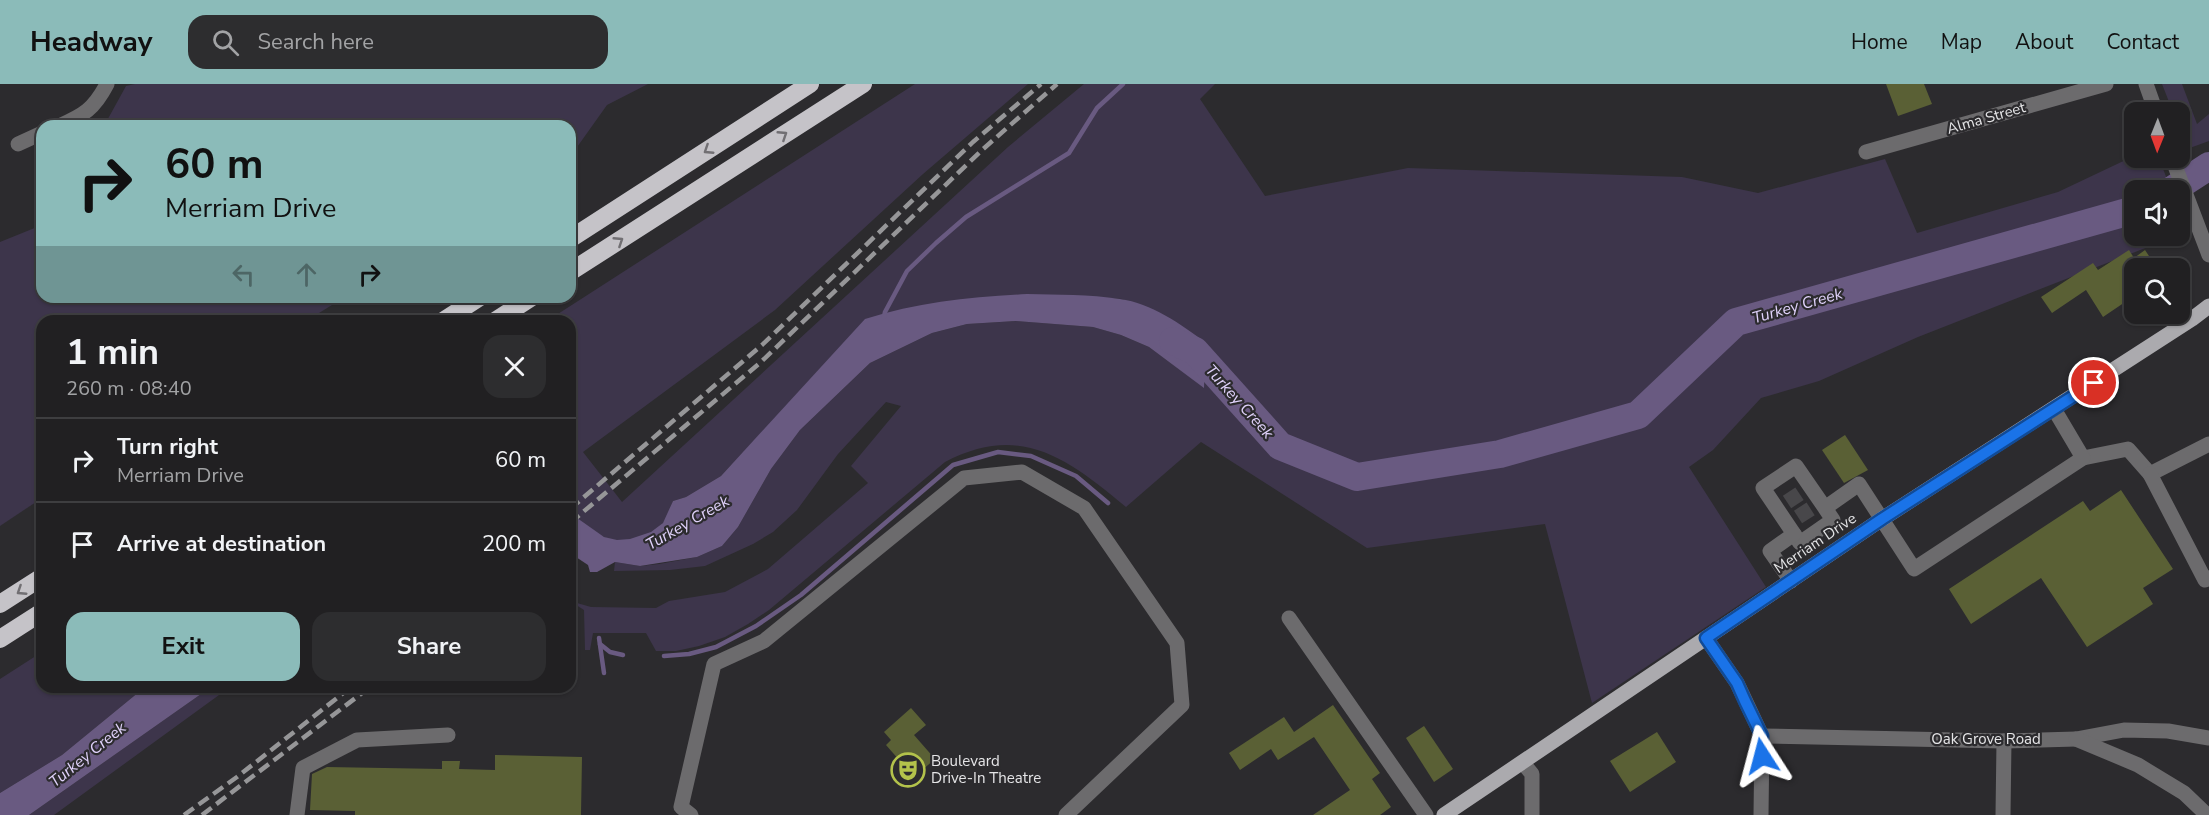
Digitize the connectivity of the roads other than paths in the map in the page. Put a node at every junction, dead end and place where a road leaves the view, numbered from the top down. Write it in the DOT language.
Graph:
graph roads {
  1 [pos="107,84"];
  2 [pos="810,84"];
  3 [pos="863,84"];
  4 [pos="2106,84"];
  5 [pos="2146,84"];
  6 [pos="2152,102"];
  7 [pos="73,120"];
  8 [pos="36,136"];
  9 [pos="18,144"];
  10 [pos="1866,152"];
  11 [pos="2176,168"];
  12 [pos="576,235"];
  13 [pos="2209,255"];
  14 [pos="576,268"];
  15 [pos="471,303"];
  16 [pos="523,303"];
  17 [pos="2209,306"];
  18 [pos="452,315"];
  19 [pos="504,315"];
  20 [pos="2054,409"];
  21 [pos="2209,444"];
  22 [pos="2083,458"];
  23 [pos="2150,474"];
  24 [pos="1819,506"];
  25 [pos="1882,519"];
  26 [pos="1793,525"];
  27 [pos="2209,578"];
  28 [pos="1791,580"];
  29 [pos="36,581"];
  30 [pos="0,604"];
  31 [pos="36,616"];
  32 [pos="1289,618"];
  33 [pos="1706,638"];
  34 [pos="0,639"];
  35 [pos="448,735"];
  36 [pos="1762,736"];
  37 [pos="2209,738"];
  38 [pos="2076,739"];
  39 [pos="2004,741"];
  40 [pos="1523,763"];
  41 [pos="297,815"];
  42 [pos="691,815"];
  43 [pos="1066,815"];
  44 [pos="1425,815"];
  45 [pos="1444,815"];
  46 [pos="1532,815"];
  47 [pos="1761,815"];
  48 [pos="2003,815"];
  49 [pos="2207,815"];
  1 -- 7 [label="street"];
  2 -- 12 [label="highway, one-way"];
  14 -- 3 [label="highway, one-way"];
  4 -- 10 [label="street, Alma Street"];
  5 -- 6 [label="street"];
  8 -- 9 [label="street"];
  11 -- 13 [label="street"];
  15 -- 18 [label="highway"];
  16 -- 19 [label="highway"];
  17 -- 20 [label="main road, Merriam Drive"];
  20 -- 22 [label="street"];
  20 -- 25 [label="main road, Merriam Drive"];
  21 -- 23 [label="street"];
  22 -- 23 [label="street"];
  22 -- 25 [label="street"];
  23 -- 27 [label="street"];
  24 -- 25 [label="street"];
  24 -- 26 [label="street"];
  24 -- 26 [label="street"];
  25 -- 28 [label="main road, Merriam Drive"];
  26 -- 28 [label="street"];
  28 -- 33 [label="main road, Merriam Drive"];
  29 -- 30 [label="highway, one-way"];
  31 -- 34 [label="highway"];
  32 -- 44 [label="street"];
  33 -- 36 [label="street"];
  33 -- 40 [label="main road, Merriam Drive"];
  35 -- 41 [label="street"];
  36 -- 39 [label="street, Oak Grove Road"];
  36 -- 47 [label="street"];
  37 -- 38 [label="street, Oak Grove Road"];
  38 -- 39 [label="street, Oak Grove Road"];
  38 -- 49 [label="street"];
  39 -- 48 [label="street"];
  40 -- 45 [label="main road, Merriam Drive"];
  40 -- 46 [label="street"];
  42 -- 43 [label="street"];
}
